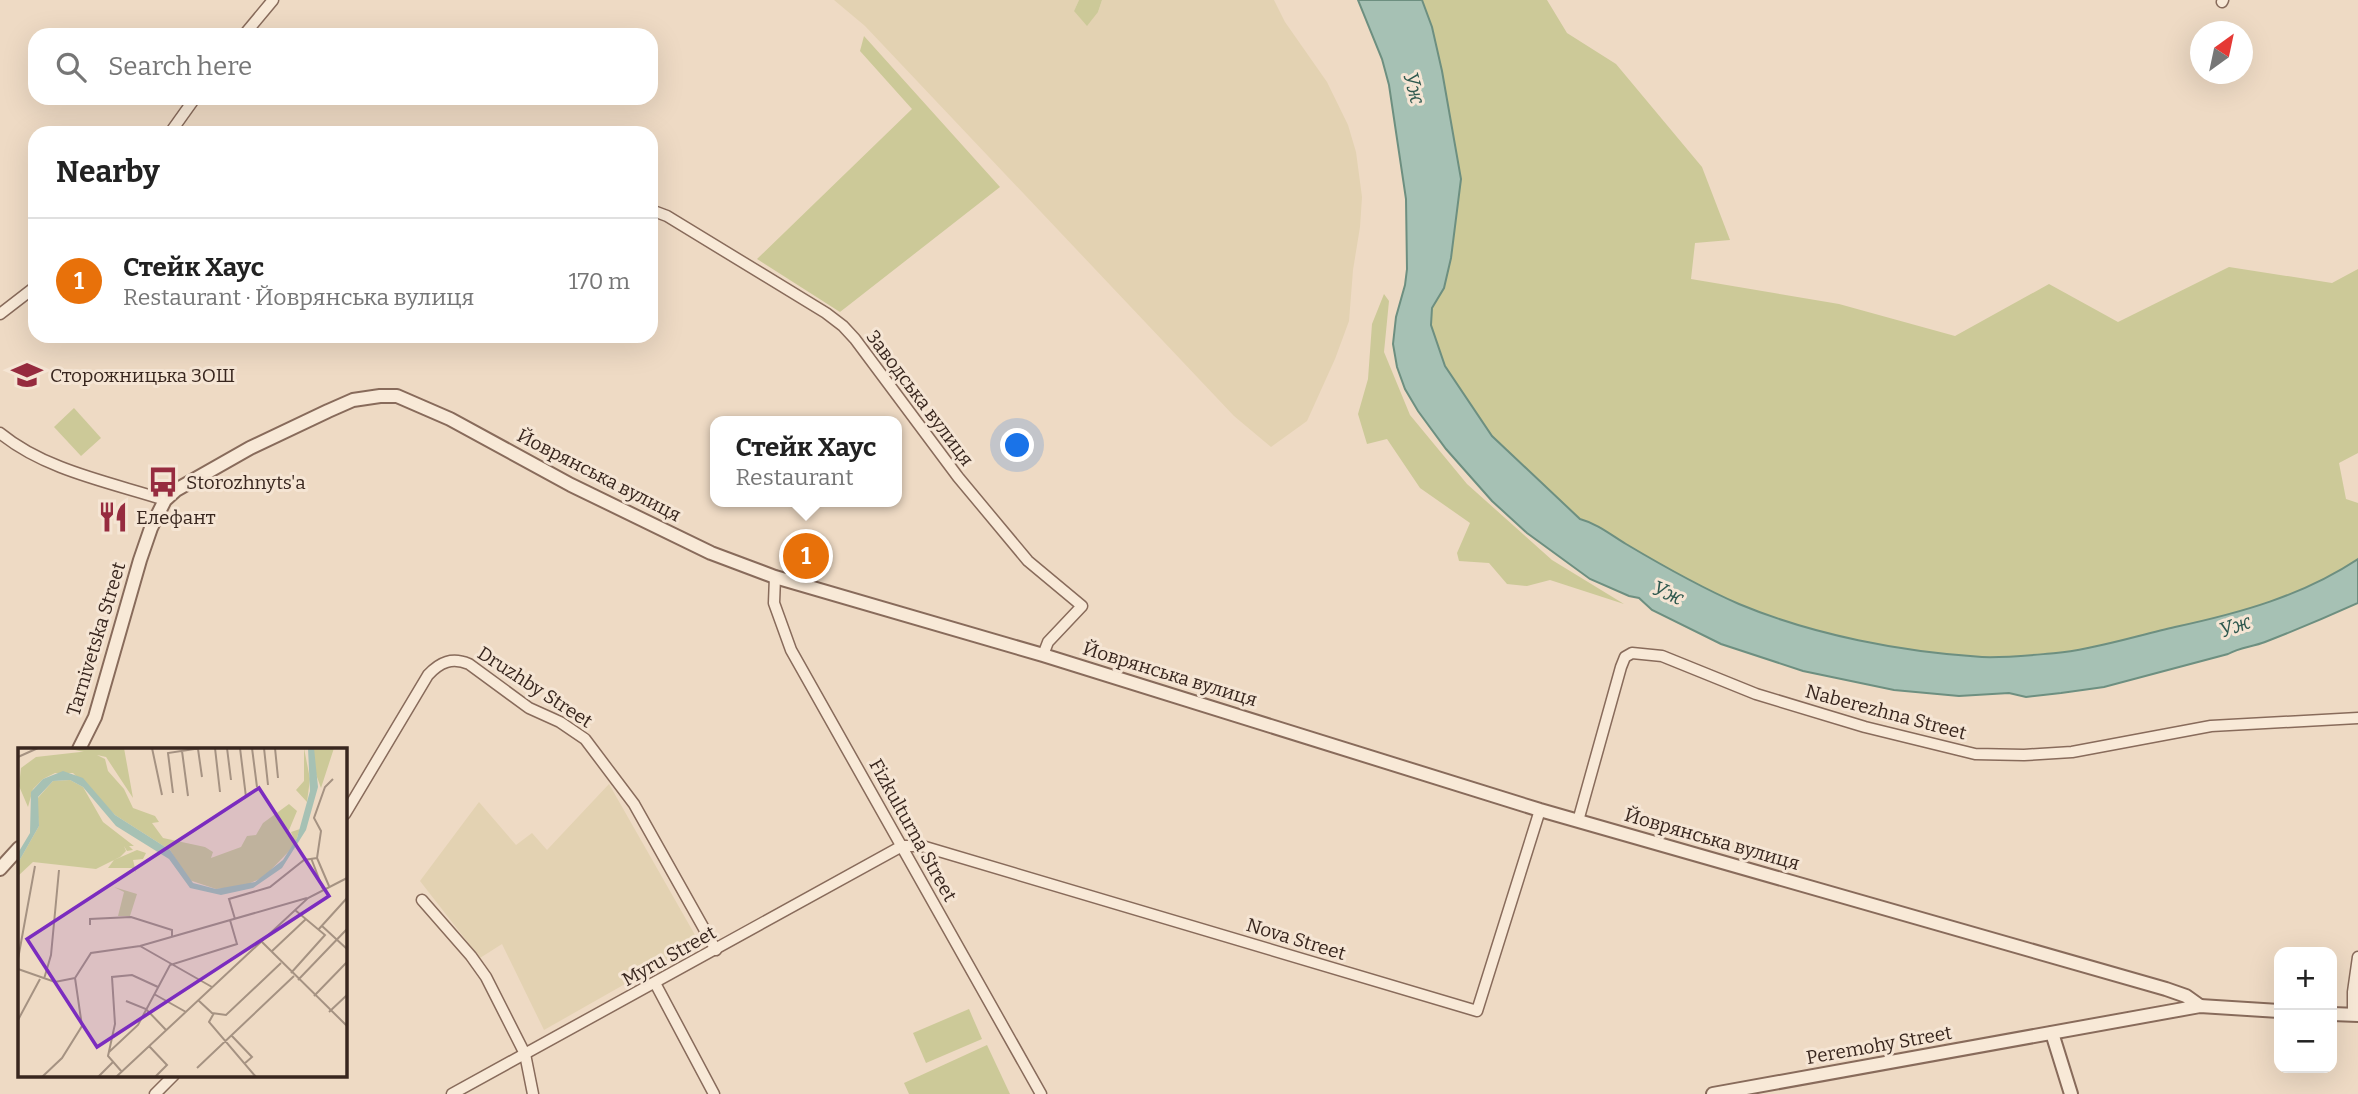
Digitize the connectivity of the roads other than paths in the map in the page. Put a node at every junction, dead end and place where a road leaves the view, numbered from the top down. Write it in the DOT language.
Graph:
graph roads {
  1 [pos="273,0"];
  2 [pos="250,28"];
  3 [pos="190,105"];
  4 [pos="175,126"];
  5 [pos="658,213"];
  6 [pos="28,292"];
  7 [pos="0,314"];
  8 [pos="0,433"];
  9 [pos="165,500"];
  10 [pos="775,577"];
  11 [pos="1043,655"];
  12 [pos="2358,718"];
  13 [pos="80,748"];
  14 [pos="1540,810"];
  15 [pos="346,812"];
  16 [pos="1578,821"];
  17 [pos="902,846"];
  18 [pos="18,850"];
  19 [pos="0,869"];
  20 [pos="422,900"];
  21 [pos="716,950"];
  22 [pos="2358,957"];
  23 [pos="655,983"];
  24 [pos="2200,1006"];
  25 [pos="2274,1011"];
  26 [pos="2337,1014"];
  27 [pos="2356,1015"];
  28 [pos="2052,1033"];
  29 [pos="525,1054"];
  30 [pos="173,1076"];
  31 [pos="155,1094"];
  32 [pos="452,1094"];
  33 [pos="533,1094"];
  34 [pos="714,1094"];
  35 [pos="1041,1094"];
  36 [pos="1713,1094"];
  37 [pos="2071,1094"];
  1 -- 2 [label="street"];
  3 -- 4 [label="street"];
  5 -- 11 [label="street, Заводська вулиця"];
  6 -- 7 [label="street"];
  8 -- 9 [label="street"];
  9 -- 10 [label="street, Йоврянська вулиця"];
  9 -- 13 [label="street, Tarnivetska Street"];
  10 -- 11 [label="street, Йоврянська вулиця"];
  10 -- 17 [label="street, Fizkulturna Street"];
  11 -- 14 [label="street, Йоврянська вулиця"];
  12 -- 16 [label="street, Naberezhna Street"];
  14 -- 16 [label="street, Йоврянська вулиця"];
  14 -- 17 [label="street, Nova Street"];
  15 -- 21 [label="street, Druzhby Street"];
  16 -- 24 [label="street, Йоврянська вулиця"];
  17 -- 21 [label="street, Myru Street"];
  17 -- 35 [label="street, Fizkulturna Street"];
  18 -- 19 [label="street"];
  20 -- 29 [label="street"];
  21 -- 23 [label="street, Myru Street"];
  22 -- 27 [label="street"];
  23 -- 29 [label="street, Myru Street"];
  23 -- 34 [label="street"];
  24 -- 25 [label="street, Peremohy Street"];
  24 -- 28 [label="street, Peremohy Street"];
  26 -- 27 [label="street"];
  28 -- 36 [label="street, Peremohy Street"];
  28 -- 37 [label="street"];
  29 -- 32 [label="street, Myru Street"];
  29 -- 33 [label="street"];
  30 -- 31 [label="street"];
}
